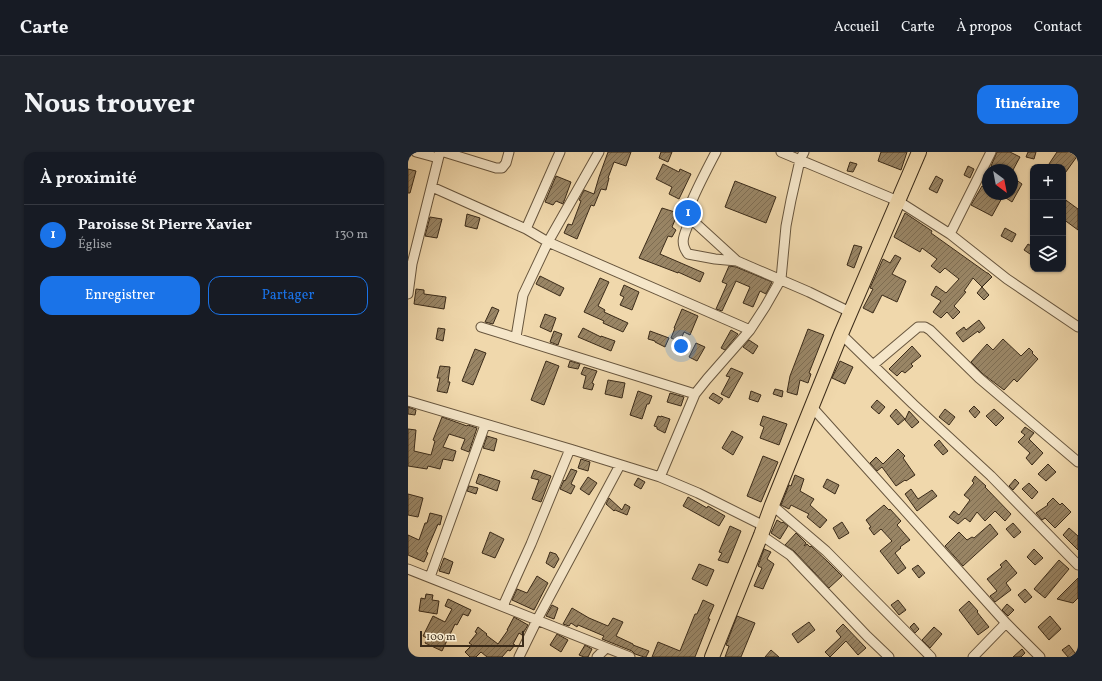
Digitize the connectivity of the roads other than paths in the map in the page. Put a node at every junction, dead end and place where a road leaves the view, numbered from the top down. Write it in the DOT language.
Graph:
graph roads {
  1 [pos="416,152"];
  2 [pos="510,152"];
  3 [pos="560,152"];
  4 [pos="599,152"];
  5 [pos="716,152"];
  6 [pos="782,152"];
  7 [pos="919,152"];
  8 [pos="991,152"];
  9 [pos="441,154"];
  10 [pos="802,156"];
  11 [pos="432,187"];
  12 [pos="898,201"];
  13 [pos="690,218"];
  14 [pos="526,229"];
  15 [pos="950,234"];
  16 [pos="548,242"];
  17 [pos="737,261"];
  18 [pos="781,279"];
  19 [pos="408,294"];
  20 [pos="850,312"];
  21 [pos="1076,323"];
  22 [pos="481,327"];
  23 [pos="750,330"];
  24 [pos="841,334"];
  25 [pos="516,337"];
  26 [pos="873,365"];
  27 [pos="695,394"];
  28 [pos="408,401"];
  29 [pos="811,406"];
  30 [pos="485,425"];
  31 [pos="570,449"];
  32 [pos="1078,462"];
  33 [pos="620,465"];
  34 [pos="660,477"];
  35 [pos="772,505"];
  36 [pos="763,531"];
  37 [pos="1078,565"];
  38 [pos="408,569"];
  39 [pos="430,577"];
  40 [pos="502,606"];
  41 [pos="537,620"];
  42 [pos="1006,623"];
  43 [pos="606,648"];
  44 [pos="519,657"];
  45 [pos="597,657"];
  46 [pos="630,657"];
  47 [pos="712,657"];
  48 [pos="889,657"];
  49 [pos="931,657"];
  50 [pos="973,657"];
  51 [pos="1040,657"];
  1 -- 9 [label="street"];
  2 -- 9 [label="street"];
  3 -- 14 [label="street"];
  4 -- 16 [label="street"];
  5 -- 13 [label="street"];
  6 -- 10 [label="street"];
  7 -- 12 [label="highway"];
  8 -- 15 [label="street"];
  9 -- 11 [label="street"];
  10 -- 12 [label="street"];
  10 -- 18 [label="street"];
  11 -- 14 [label="street"];
  11 -- 19 [label="street"];
  12 -- 15 [label="street"];
  12 -- 20 [label="highway"];
  13 -- 17 [label="street"];
  13 -- 17 [label="street"];
  14 -- 16 [label="street"];
  15 -- 21 [label="street"];
  16 -- 23 [label="street"];
  16 -- 25 [label="street"];
  17 -- 18 [label="street"];
  18 -- 20 [label="street"];
  18 -- 23 [label="street"];
  20 -- 24 [label="highway"];
  22 -- 25 [label="street"];
  23 -- 27 [label="street"];
  24 -- 26 [label="street"];
  24 -- 29 [label="highway"];
  25 -- 27 [label="street"];
  26 -- 32 [label="street"];
  26 -- 37 [label="street"];
  27 -- 34 [label="street"];
  28 -- 30 [label="street"];
  29 -- 35 [label="highway"];
  29 -- 42 [label="street"];
  30 -- 31 [label="street"];
  30 -- 39 [label="street"];
  31 -- 33 [label="street"];
  31 -- 40 [label="street"];
  33 -- 34 [label="street"];
  33 -- 41 [label="street"];
  34 -- 36 [label="street"];
  35 -- 36 [label="highway"];
  35 -- 49 [label="street"];
  36 -- 47 [label="highway"];
  36 -- 48 [label="street"];
  38 -- 39 [label="street"];
  39 -- 40 [label="street"];
  40 -- 41 [label="street"];
  41 -- 43 [label="street"];
  41 -- 44 [label="street"];
  42 -- 50 [label="street"];
  42 -- 51 [label="street"];
  43 -- 45 [label="street"];
  43 -- 46 [label="street"];
}
